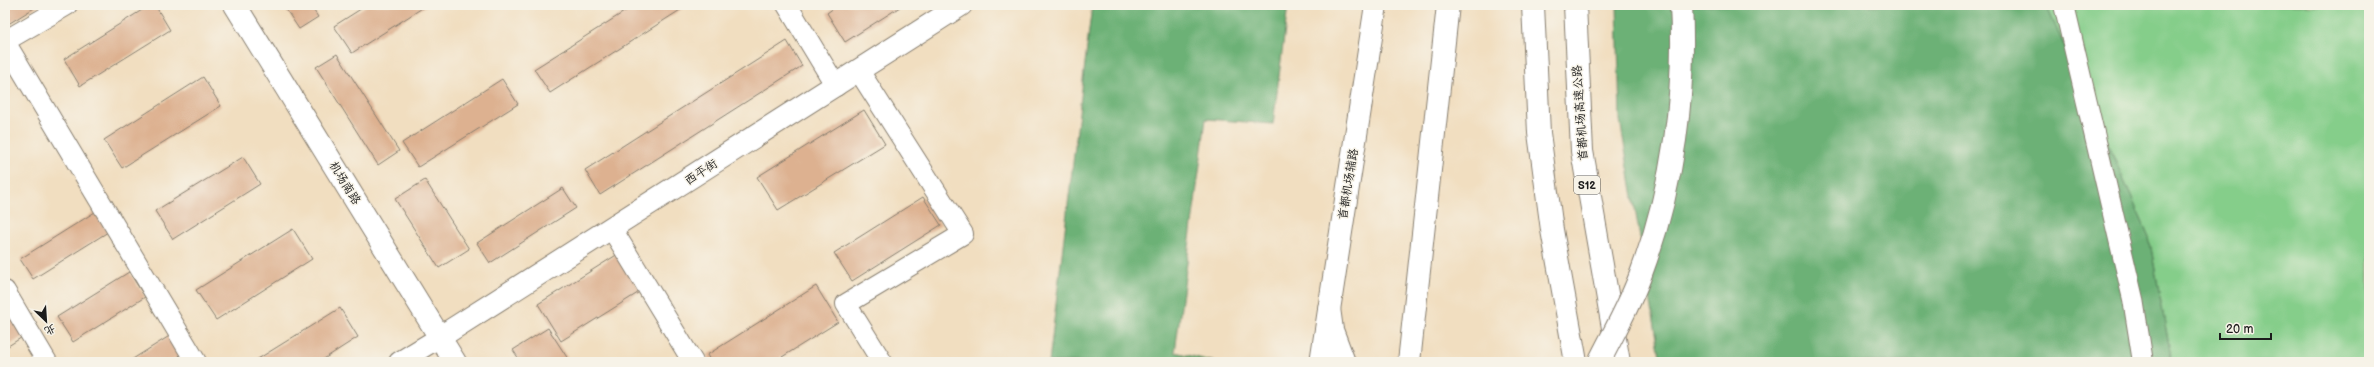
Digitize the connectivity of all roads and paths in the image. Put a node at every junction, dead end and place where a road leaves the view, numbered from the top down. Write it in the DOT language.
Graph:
graph roads {
  1 [pos="67,5"];
  2 [pos="235,5"];
  3 [pos="787,5"];
  4 [pos="961,5"];
  5 [pos="1376,5"];
  6 [pos="1448,5"];
  7 [pos="1533,5"];
  8 [pos="1575,5"];
  9 [pos="1681,5"];
  10 [pos="2064,5"];
  11 [pos="5,41"];
  12 [pos="859,71"];
  13 [pos="836,86"];
  14 [pos="612,229"];
  15 [pos="5,292"];
  16 [pos="1329,308"];
  17 [pos="440,337"];
  18 [pos="47,362"];
  19 [pos="196,362"];
  20 [pos="399,362"];
  21 [pos="455,362"];
  22 [pos="693,362"];
  23 [pos="882,362"];
  24 [pos="1321,362"];
  25 [pos="1344,362"];
  26 [pos="1409,362"];
  27 [pos="1576,362"];
  28 [pos="1599,362"];
  29 [pos="1619,362"];
  30 [pos="2143,362"];
  1 -- 11 [label="street"];
  2 -- 17 [label="main road, 机场南路"];
  3 -- 13 [label="street"];
  4 -- 12 [label="main road, 西平街"];
  5 -- 16 [label="main road, 首都机场辅路"];
  6 -- 26 [label="main road"];
  7 -- 27 [label="main road"];
  8 -- 29 [label="main road, 首都机场高速公路 / S12"];
  9 -- 28 [label="main road, bridge"];
  10 -- 30 [label="street"];
  11 -- 19 [label="street"];
  12 -- 13 [label="main road, 西平街"];
  12 -- 23 [label="street"];
  13 -- 14 [label="main road, 西平街"];
  14 -- 17 [label="main road, 西平街"];
  14 -- 22 [label="street"];
  15 -- 18 [label="street"];
  16 -- 24 [label="main road, 首都机场辅路"];
  16 -- 25 [label="main road"];
  17 -- 20 [label="street"];
  17 -- 21 [label="main road, 机场南路"];
}
